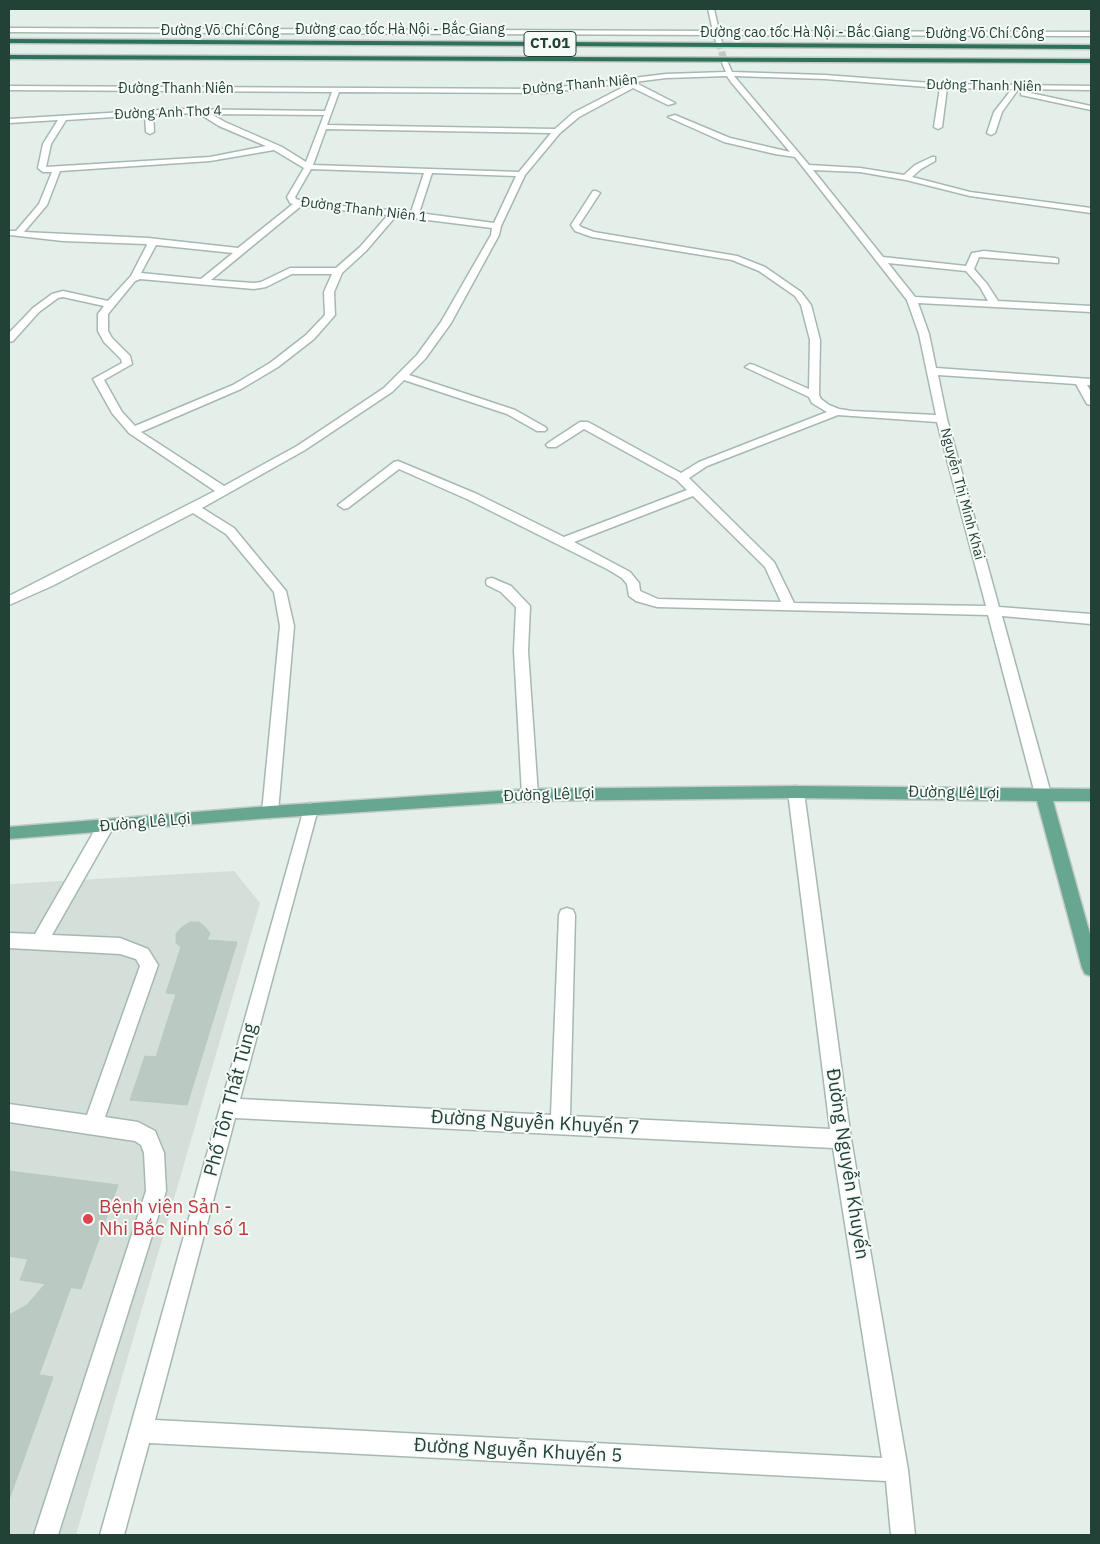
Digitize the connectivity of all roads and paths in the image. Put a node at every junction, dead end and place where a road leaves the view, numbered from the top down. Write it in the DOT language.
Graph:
graph roads {
  1 [pos="710,9"];
  2 [pos="590,24"];
  3 [pos="9,30"];
  4 [pos="601,32"];
  5 [pos="718,33"];
  6 [pos="1091,34"];
  7 [pos="9,41"];
  8 [pos="719,42"];
  9 [pos="1091,47"];
  10 [pos="9,57"];
  11 [pos="1091,61"];
  12 [pos="725,62"];
  13 [pos="728,74"];
  14 [pos="642,79"];
  15 [pos="633,84"];
  16 [pos="944,86"];
  17 [pos="9,88"];
  18 [pos="573,88"];
  19 [pos="1000,88"];
  20 [pos="1091,88"];
  21 [pos="337,89"];
  22 [pos="1013,91"];
  23 [pos="594,98"];
  24 [pos="671,103"];
  25 [pos="1091,108"];
  26 [pos="203,112"];
  27 [pos="149,113"];
  28 [pos="326,113"];
  29 [pos="64,117"];
  30 [pos="672,117"];
  31 [pos="9,120"];
  32 [pos="323,127"];
  33 [pos="938,127"];
  34 [pos="558,131"];
  35 [pos="150,132"];
  36 [pos="991,134"];
  37 [pos="275,147"];
  38 [pos="797,155"];
  39 [pos="932,159"];
  40 [pos="806,166"];
  41 [pos="308,167"];
  42 [pos="57,169"];
  43 [pos="429,171"];
  44 [pos="521,174"];
  45 [pos="906,178"];
  46 [pos="596,193"];
  47 [pos="298,204"];
  48 [pos="1091,210"];
  49 [pos="394,214"];
  50 [pos="414,215"];
  51 [pos="497,226"];
  52 [pos="14,233"];
  53 [pos="148,241"];
  54 [pos="239,251"];
  55 [pos="882,260"];
  56 [pos="1055,261"];
  57 [pos="969,269"];
  58 [pos="338,271"];
  59 [pos="135,277"];
  60 [pos="204,281"];
  61 [pos="912,300"];
  62 [pos="995,304"];
  63 [pos="112,305"];
  64 [pos="1091,309"];
  65 [pos="9,339"];
  66 [pos="750,367"];
  67 [pos="932,372"];
  68 [pos="402,376"];
  69 [pos="1086,381"];
  70 [pos="814,395"];
  71 [pos="1091,402"];
  72 [pos="837,412"];
  73 [pos="942,420"];
  74 [pos="541,429"];
  75 [pos="133,431"];
  76 [pos="552,445"];
  77 [pos="680,478"];
  78 [pos="223,491"];
  79 [pos="694,491"];
  80 [pos="344,505"];
  81 [pos="193,508"];
  82 [pos="562,542"];
  83 [pos="492,582"];
  84 [pos="9,601"];
  85 [pos="790,607"];
  86 [pos="994,611"];
  87 [pos="1091,619"];
  88 [pos="796,792"];
  89 [pos="530,794"];
  90 [pos="1043,794"];
  91 [pos="1091,795"];
  92 [pos="310,809"];
  93 [pos="270,812"];
  94 [pos="106,826"];
  95 [pos="9,833"];
  96 [pos="567,915"];
  97 [pos="9,940"];
  98 [pos="40,940"];
  99 [pos="1091,968"];
  100 [pos="228,1108"];
  101 [pos="9,1114"];
  102 [pos="560,1124"];
  103 [pos="93,1125"];
  104 [pos="841,1139"];
  105 [pos="140,1431"];
  106 [pos="896,1470"];
  107 [pos="46,1535"];
  108 [pos="112,1535"];
  109 [pos="903,1535"];
  1 -- 5 [label="street"];
  2 -- 4 [label="street"];
  3 -- 4 [label="street, Đường Võ Chí Công"];
  4 -- 5 [label="street, Đường Võ Chí Công"];
  5 -- 6 [label="street, Đường Võ Chí Công"];
  5 -- 8 [label="street"];
  7 -- 9 [label="highway, Đường cao tốc Hà Nội - Bắc Giang / CT.01"];
  10 -- 11 [label="highway, Đường cao tốc Hà Nội - Bắc Giang / CT.01"];
  12 -- 13 [label="street"];
  13 -- 14 [label="street, Đường Thanh Niên"];
  13 -- 16 [label="street, Đường Thanh Niên"];
  13 -- 38 [label="street, Nguyễn Thị Minh Khai"];
  14 -- 15 [label="street"];
  14 -- 18 [label="street, Đường Thanh Niên"];
  15 -- 23 [label="street"];
  15 -- 24 [label="street"];
  16 -- 19 [label="street, Đường Thanh Niên"];
  16 -- 33 [label="street"];
  17 -- 21 [label="street, Đường Thanh Niên"];
  18 -- 21 [label="street, Đường Thanh Niên"];
  18 -- 23 [label="street"];
  19 -- 20 [label="street, Đường Thanh Niên"];
  19 -- 22 [label="street"];
  21 -- 28 [label="street, Đường Thanh Niên 1"];
  22 -- 25 [label="street"];
  22 -- 36 [label="street"];
  23 -- 34 [label="street"];
  26 -- 27 [label="street, Đường Anh Thơ 4"];
  26 -- 28 [label="street, Đường Anh Thơ 4"];
  26 -- 37 [label="street"];
  27 -- 29 [label="street, Đường Anh Thơ 4"];
  27 -- 35 [label="street"];
  28 -- 32 [label="street, Đường Thanh Niên 1"];
  29 -- 31 [label="street, Đường Anh Thơ 4"];
  29 -- 42 [label="street"];
  30 -- 38 [label="street"];
  32 -- 34 [label="street"];
  32 -- 41 [label="street, Đường Thanh Niên 1"];
  34 -- 44 [label="street"];
  37 -- 41 [label="street"];
  37 -- 42 [label="street"];
  38 -- 40 [label="street, Nguyễn Thị Minh Khai"];
  39 -- 45 [label="street"];
  40 -- 45 [label="street"];
  40 -- 55 [label="street, Nguyễn Thị Minh Khai"];
  41 -- 43 [label="street"];
  41 -- 47 [label="street, Đường Thanh Niên 1"];
  42 -- 52 [label="street"];
  43 -- 44 [label="street"];
  43 -- 50 [label="street"];
  44 -- 51 [label="street"];
  45 -- 48 [label="street"];
  46 -- 70 [label="street"];
  47 -- 49 [label="street, Đường Thanh Niên 1"];
  47 -- 54 [label="street"];
  49 -- 50 [label="street, Đường Thanh Niên 1"];
  49 -- 58 [label="street"];
  50 -- 51 [label="street, Đường Thanh Niên 1"];
  51 -- 68 [label="street"];
  52 -- 53 [label="street"];
  53 -- 54 [label="street"];
  53 -- 59 [label="street"];
  54 -- 60 [label="street"];
  55 -- 57 [label="street"];
  55 -- 61 [label="street, Nguyễn Thị Minh Khai"];
  56 -- 57 [label="street"];
  57 -- 62 [label="street"];
  58 -- 60 [label="street"];
  58 -- 75 [label="street"];
  59 -- 60 [label="street"];
  59 -- 63 [label="street"];
  61 -- 62 [label="street"];
  61 -- 67 [label="street, Nguyễn Thị Minh Khai"];
  62 -- 64 [label="street"];
  63 -- 65 [label="street"];
  63 -- 75 [label="street"];
  66 -- 70 [label="street"];
  67 -- 69 [label="street"];
  67 -- 73 [label="street, Nguyễn Thị Minh Khai"];
  68 -- 74 [label="street"];
  68 -- 78 [label="street"];
  69 -- 71 [label="street"];
  70 -- 72 [label="street"];
  72 -- 73 [label="street"];
  72 -- 77 [label="street"];
  73 -- 86 [label="street, Nguyễn Thị Minh Khai"];
  75 -- 78 [label="street"];
  76 -- 77 [label="street"];
  77 -- 79 [label="street"];
  78 -- 81 [label="street"];
  79 -- 82 [label="street"];
  79 -- 85 [label="street"];
  80 -- 82 [label="street"];
  81 -- 84 [label="street"];
  81 -- 93 [label="street"];
  82 -- 85 [label="street"];
  83 -- 89 [label="street"];
  85 -- 86 [label="street"];
  86 -- 87 [label="street"];
  86 -- 90 [label="street, Nguyễn Thị Minh Khai"];
  88 -- 89 [label="main road, Đường Lê Lợi"];
  88 -- 90 [label="main road, Đường Lê Lợi"];
  88 -- 104 [label="street, Đường Nguyễn Khuyến"];
  89 -- 92 [label="main road, Đường Lê Lợi"];
  90 -- 91 [label="main road, Đường Lê Lợi"];
  90 -- 99 [label="main road, Nguyễn Thị Minh Khai"];
  92 -- 93 [label="main road, Đường Lê Lợi"];
  92 -- 100 [label="street, Phố Tôn Thất Tùng"];
  93 -- 94 [label="main road, Đường Lê Lợi"];
  94 -- 95 [label="main road, Đường Lê Lợi"];
  94 -- 98 [label="street"];
  96 -- 102 [label="street"];
  97 -- 98 [label="street"];
  98 -- 103 [label="street"];
  100 -- 102 [label="street, Đường Nguyễn Khuyến 7"];
  100 -- 105 [label="street, Phố Tôn Thất Tùng"];
  101 -- 103 [label="street"];
  102 -- 104 [label="street, Đường Nguyễn Khuyến 7"];
  103 -- 107 [label="street"];
  104 -- 106 [label="street, Đường Nguyễn Khuyến"];
  105 -- 106 [label="street, Đường Nguyễn Khuyến 5"];
  105 -- 108 [label="street, Phố Tôn Thất Tùng"];
  106 -- 109 [label="street, Đường Nguyễn Khuyến"];
}
